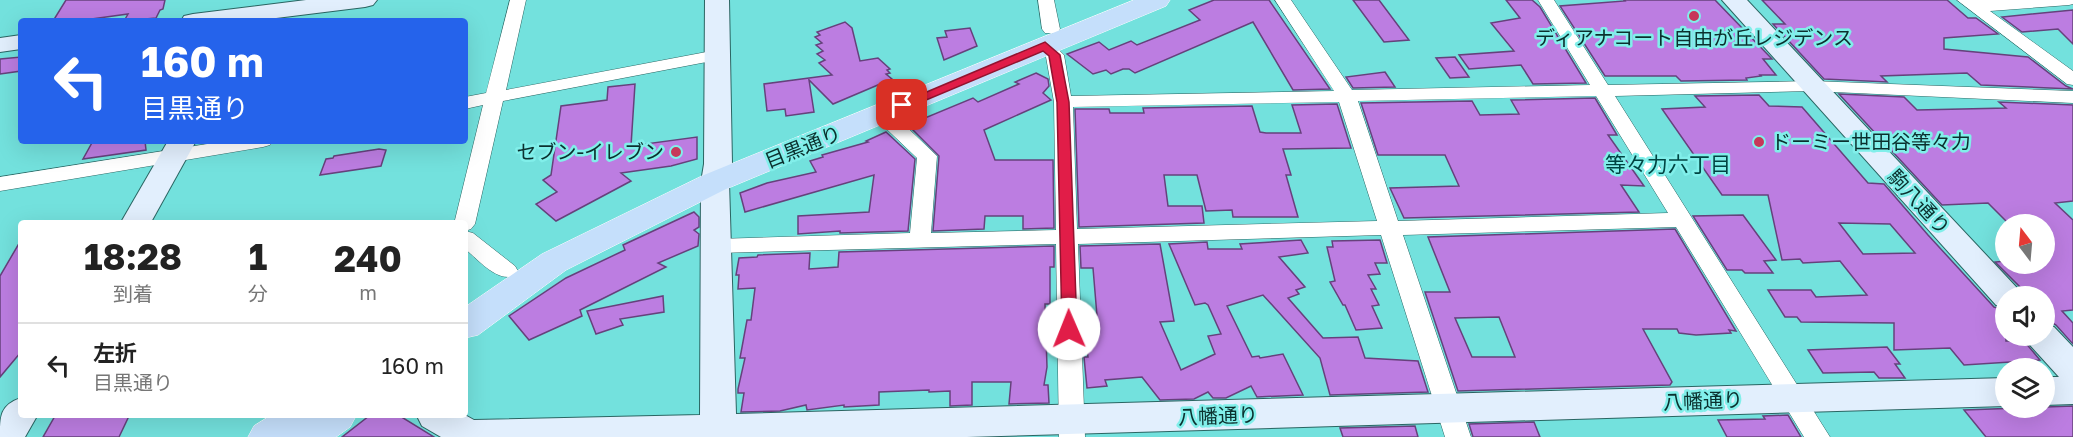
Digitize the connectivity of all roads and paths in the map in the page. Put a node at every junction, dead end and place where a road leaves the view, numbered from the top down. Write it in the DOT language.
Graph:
graph roads {
  1 [pos="365,0"];
  2 [pos="518,0"];
  3 [pos="717,0"];
  4 [pos="1124,0"];
  5 [pos="1157,0"];
  6 [pos="1283,0"];
  7 [pos="1546,0"];
  8 [pos="1734,0"];
  9 [pos="2069,0"];
  10 [pos="1970,4"];
  11 [pos="254,12"];
  12 [pos="213,18"];
  13 [pos="1047,25"];
  14 [pos="18,42"];
  15 [pos="0,45"];
  16 [pos="717,55"];
  17 [pos="2073,80"];
  18 [pos="1812,86"];
  19 [pos="1602,91"];
  20 [pos="495,97"];
  21 [pos="1347,97"];
  22 [pos="2073,97"];
  23 [pos="468,102"];
  24 [pos="1063,102"];
  25 [pos="882,114"];
  26 [pos="230,144"];
  27 [pos="177,149"];
  28 [pos="716,173"];
  29 [pos="0,184"];
  30 [pos="137,220"];
  31 [pos="465,220"];
  32 [pos="1684,220"];
  33 [pos="1388,228"];
  34 [pos="1067,237"];
  35 [pos="468,240"];
  36 [pos="920,241"];
  37 [pos="717,246"];
  38 [pos="507,271"];
  39 [pos="1997,286"];
  40 [pos="468,299"];
  41 [pos="468,323"];
  42 [pos="2051,346"];
  43 [pos="2073,369"];
  44 [pos="2073,390"];
  45 [pos="2055,391"];
  46 [pos="1995,392"];
  47 [pos="1793,398"];
  48 [pos="18,417"];
  49 [pos="297,418"];
  50 [pos="333,418"];
  51 [pos="438,418"];
  52 [pos="1453,423"];
  53 [pos="1072,429"];
  54 [pos="716,433"];
  55 [pos="469,436"];
  56 [pos="6,437"];
  57 [pos="268,437"];
  58 [pos="304,437"];
  59 [pos="1817,437"];
  1 -- 11 [label="street"];
  2 -- 20 [label="street"];
  3 -- 16 [label="street"];
  4 -- 13 [label="main road, 目黒通り"];
  5 -- 13 [label="main road, 目黒通り"];
  6 -- 21 [label="street"];
  7 -- 19 [label="street"];
  8 -- 18 [label="street, 駒八通り"];
  9 -- 10 [label="street"];
  10 -- 17 [label="street"];
  11 -- 12 [label="street"];
  13 -- 24 [label="street"];
  13 -- 25 [label="main road, 目黒通り"];
  13 -- 28 [label="main road, 目黒通り"];
  14 -- 15 [label="street"];
  16 -- 20 [label="street"];
  16 -- 28 [label="street"];
  18 -- 19 [label="street"];
  18 -- 22 [label="street"];
  18 -- 39 [label="street, 駒八通り"];
  19 -- 21 [label="street"];
  19 -- 32 [label="street"];
  20 -- 23 [label="street"];
  20 -- 31 [label="street"];
  21 -- 24 [label="street"];
  21 -- 33 [label="street"];
  24 -- 34 [label="street"];
  25 -- 28 [label="main road, 目黒通り"];
  25 -- 36 [label="street"];
  26 -- 27 [label="street"];
  27 -- 29 [label="street"];
  27 -- 30 [label="street"];
  28 -- 37 [label="street"];
  28 -- 38 [label="main road, 目黒通り"];
  28 -- 41 [label="main road, 目黒通り"];
  32 -- 33 [label="street"];
  32 -- 47 [label="street"];
  33 -- 34 [label="street"];
  33 -- 52 [label="street"];
  34 -- 36 [label="street"];
  34 -- 53 [label="street"];
  35 -- 38 [label="street"];
  36 -- 37 [label="street"];
  37 -- 54 [label="street"];
  38 -- 40 [label="main road, 目黒通り"];
  42 -- 43 [label="street"];
  44 -- 45 [label="street"];
  46 -- 47 [label="street, 八幡通り"];
  47 -- 52 [label="street, 八幡通り"];
  47 -- 59 [label="street"];
  48 -- 56 [label="street"];
  49 -- 57 [label="main road"];
  50 -- 58 [label="main road"];
  51 -- 55 [label="street, 八幡通り"];
  52 -- 53 [label="street, 八幡通り"];
  53 -- 54 [label="street, 八幡通り"];
  54 -- 55 [label="street, 八幡通り"];
}
